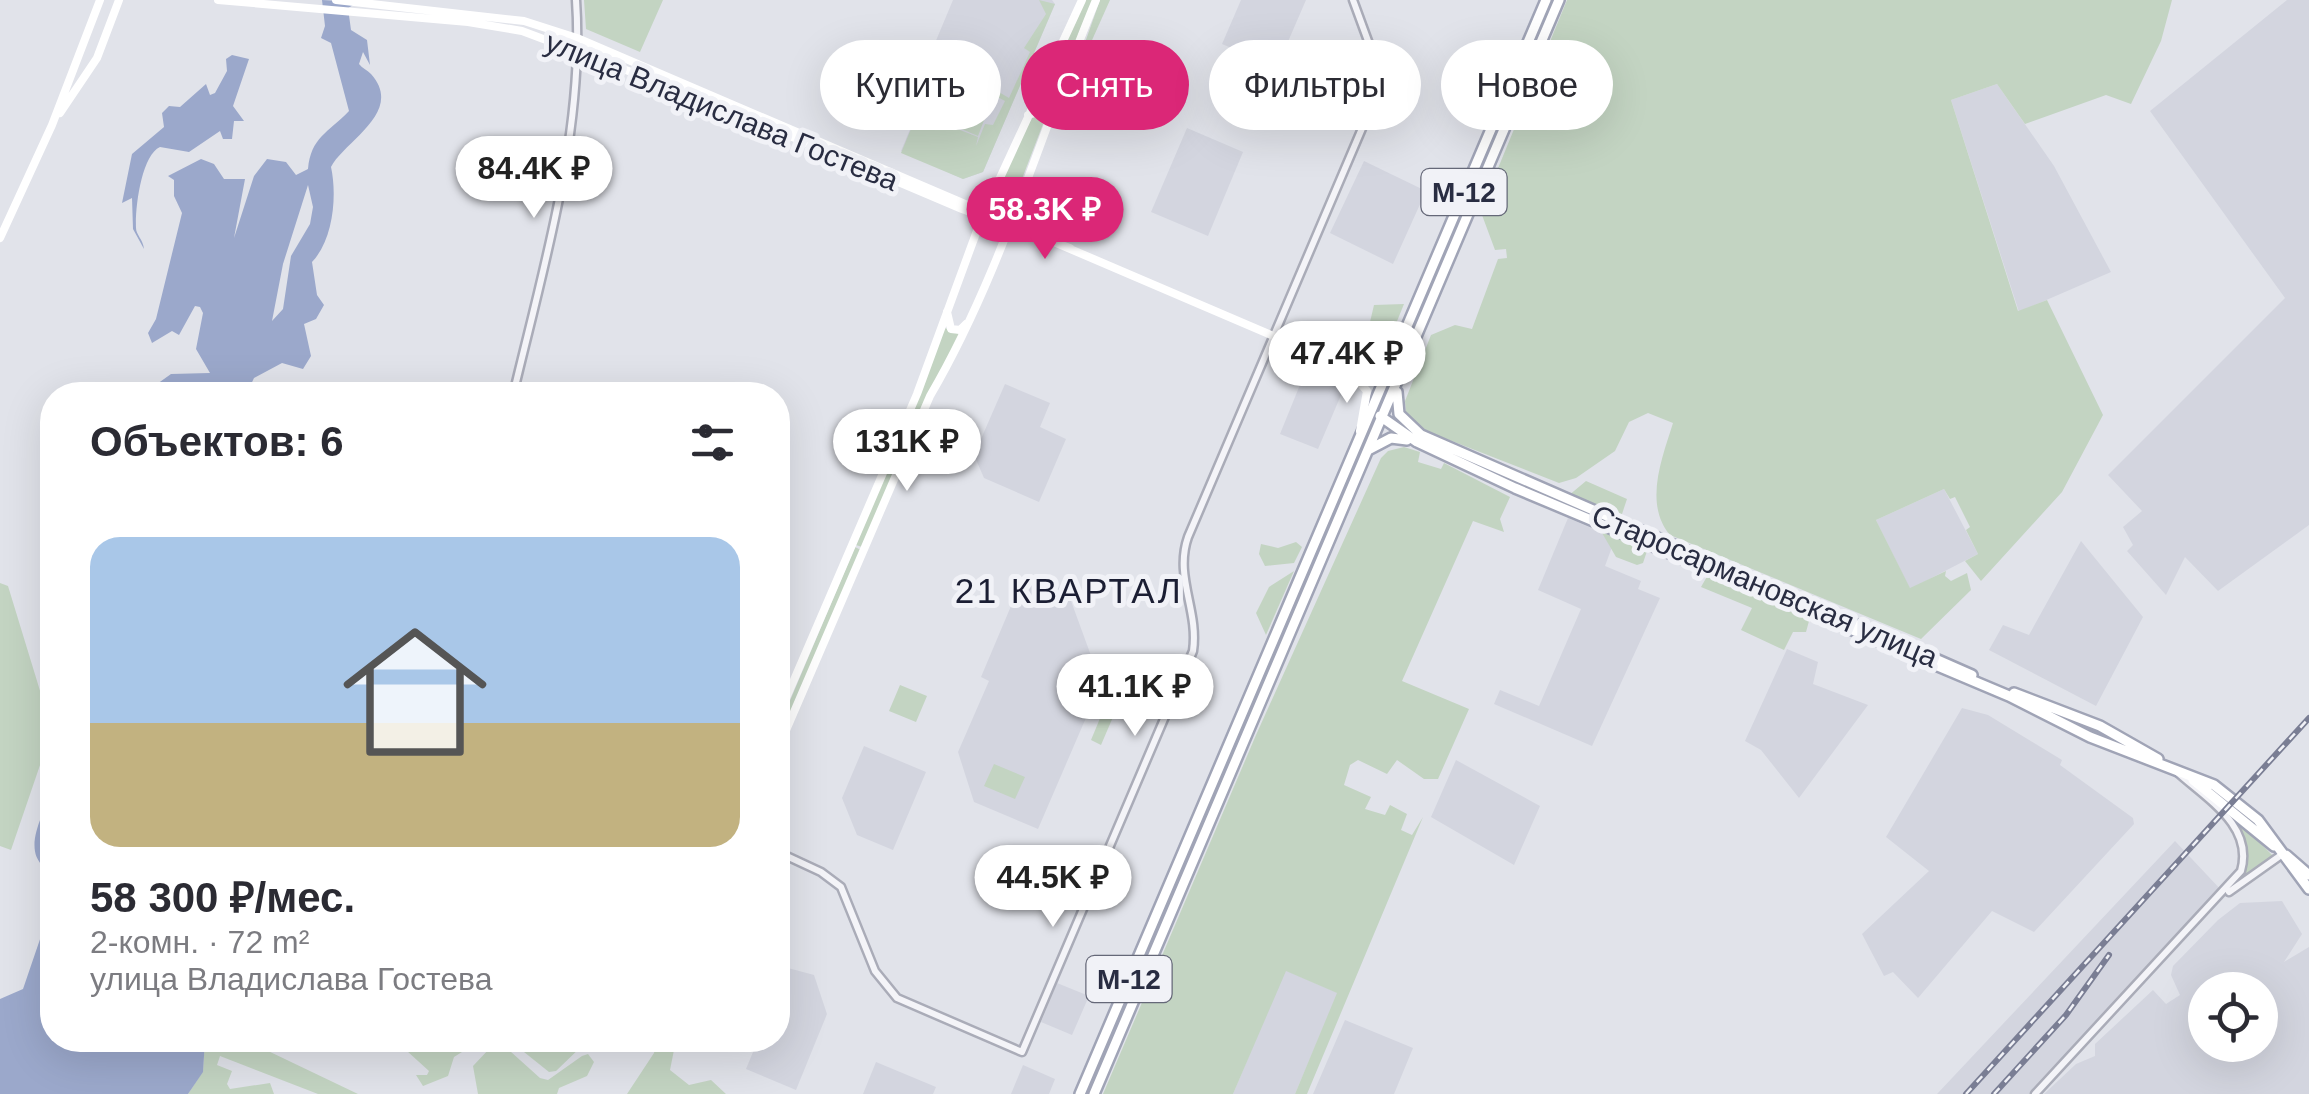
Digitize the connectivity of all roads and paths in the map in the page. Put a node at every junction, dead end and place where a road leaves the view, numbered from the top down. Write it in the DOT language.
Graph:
graph roads {
  1 [pos="100,0"];
  2 [pos="120,0"];
  3 [pos="218,0"];
  4 [pos="336,0"];
  5 [pos="576,0"];
  6 [pos="1082,0"];
  7 [pos="1096,0"];
  8 [pos="1353,0"];
  9 [pos="1558,0"];
  10 [pos="1545,2"];
  11 [pos="577,38"];
  12 [pos="1062,40"];
  13 [pos="1081,40"];
  14 [pos="80,47"];
  15 [pos="578,49"];
  16 [pos="97,58"];
  17 [pos="52,125"];
  18 [pos="1021,125"];
  19 [pos="1048,130"];
  20 [pos="984,214"];
  21 [pos="1008,223"];
  22 [pos="0,238"];
  23 [pos="946,307"];
  24 [pos="968,322"];
  25 [pos="1273,336"];
  26 [pos="1397,350"];
  27 [pos="1346,367"];
  28 [pos="1401,374"];
  29 [pos="515,382"];
  30 [pos="1382,384"];
  31 [pos="1382,418"];
  32 [pos="1358,439"];
  33 [pos="1417,442"];
  34 [pos="1368,450"];
  35 [pos="1521,475"];
  36 [pos="1515,488"];
  37 [pos="790,689"];
  38 [pos="790,722"];
  39 [pos="2100,726"];
  40 [pos="2090,737"];
  41 [pos="2173,768"];
  42 [pos="1216,775"];
  43 [pos="1227,780"];
  44 [pos="2284,853"];
  45 [pos="790,858"];
  46 [pos="2309,875"];
  47 [pos="2309,889"];
  48 [pos="2223,896"];
  49 [pos="1080,1094"];
  50 [pos="1094,1094"];
  51 [pos="2035,1094"];
  1 -- 14 [label="main road"];
  2 -- 16 [label="main road"];
  3 -- 15 [label="main road, улица Владислава Гостева"];
  4 -- 11 [label="main road, улица Владислава Гостева"];
  5 -- 11 [label="street"];
  6 -- 12 [label="main road"];
  7 -- 13 [label="main road"];
  8 -- 25 [label="street"];
  9 -- 28 [label="main road, М-12"];
  10 -- 26 [label="main road, М-12"];
  11 -- 15 [label="street"];
  11 -- 20 [label="main road, улица Владислава Гостева"];
  14 -- 16 [label="main road"];
  14 -- 17 [label="main road"];
  15 -- 20 [label="main road, улица Владислава Гостева"];
  15 -- 29 [label="street"];
  16 -- 17 [label="main road"];
  17 -- 22 [label="main road"];
  18 -- 20 [label="main road"];
  19 -- 21 [label="main road"];
  20 -- 21 [label="main road, улица Владислава Гостева"];
  20 -- 23 [label="main road"];
  21 -- 24 [label="main road"];
  21 -- 25 [label="main road, улица Владислава Гостева"];
  23 -- 24 [label="main road"];
  23 -- 37 [label="main road"];
  24 -- 38 [label="main road"];
  25 -- 27 [label="main road, улица Владислава Гостева"];
  25 -- 45 [label="street"];
  26 -- 27 [label="main road"];
  26 -- 30 [label="main road, М-12"];
  27 -- 32 [label="main road"];
  28 -- 31 [label="main road, М-12"];
  28 -- 35 [label="main road, Старосармановская улица"];
  30 -- 31 [label="main road"];
  30 -- 32 [label="main road, М-12"];
  31 -- 33 [label="main road, Старосармановская улица"];
  31 -- 34 [label="main road, М-12"];
  32 -- 42 [label="main road, М-12"];
  33 -- 34 [label="main road"];
  33 -- 36 [label="main road, Старосармановская улица"];
  34 -- 43 [label="main road, М-12"];
  35 -- 36 [label="main road"];
  35 -- 39 [label="main road, Старосармановская улица"];
  36 -- 40 [label="main road, Старосармановская улица"];
  39 -- 40 [label="main road"];
  39 -- 41 [label="main road, Старосармановская улица"];
  40 -- 41 [label="main road, Старосармановская улица"];
  41 -- 44 [label="main road, Старосармановская улица"];
  41 -- 48 [label="street"];
  42 -- 43 [label="main road"];
  42 -- 49 [label="main road, М-12"];
  43 -- 50 [label="main road, М-12"];
  44 -- 46 [label="main road, Старосармановская улица"];
  44 -- 47 [label="main road, Старосармановская улица"];
  44 -- 48 [label="street"];
  48 -- 51 [label="street"];
}
